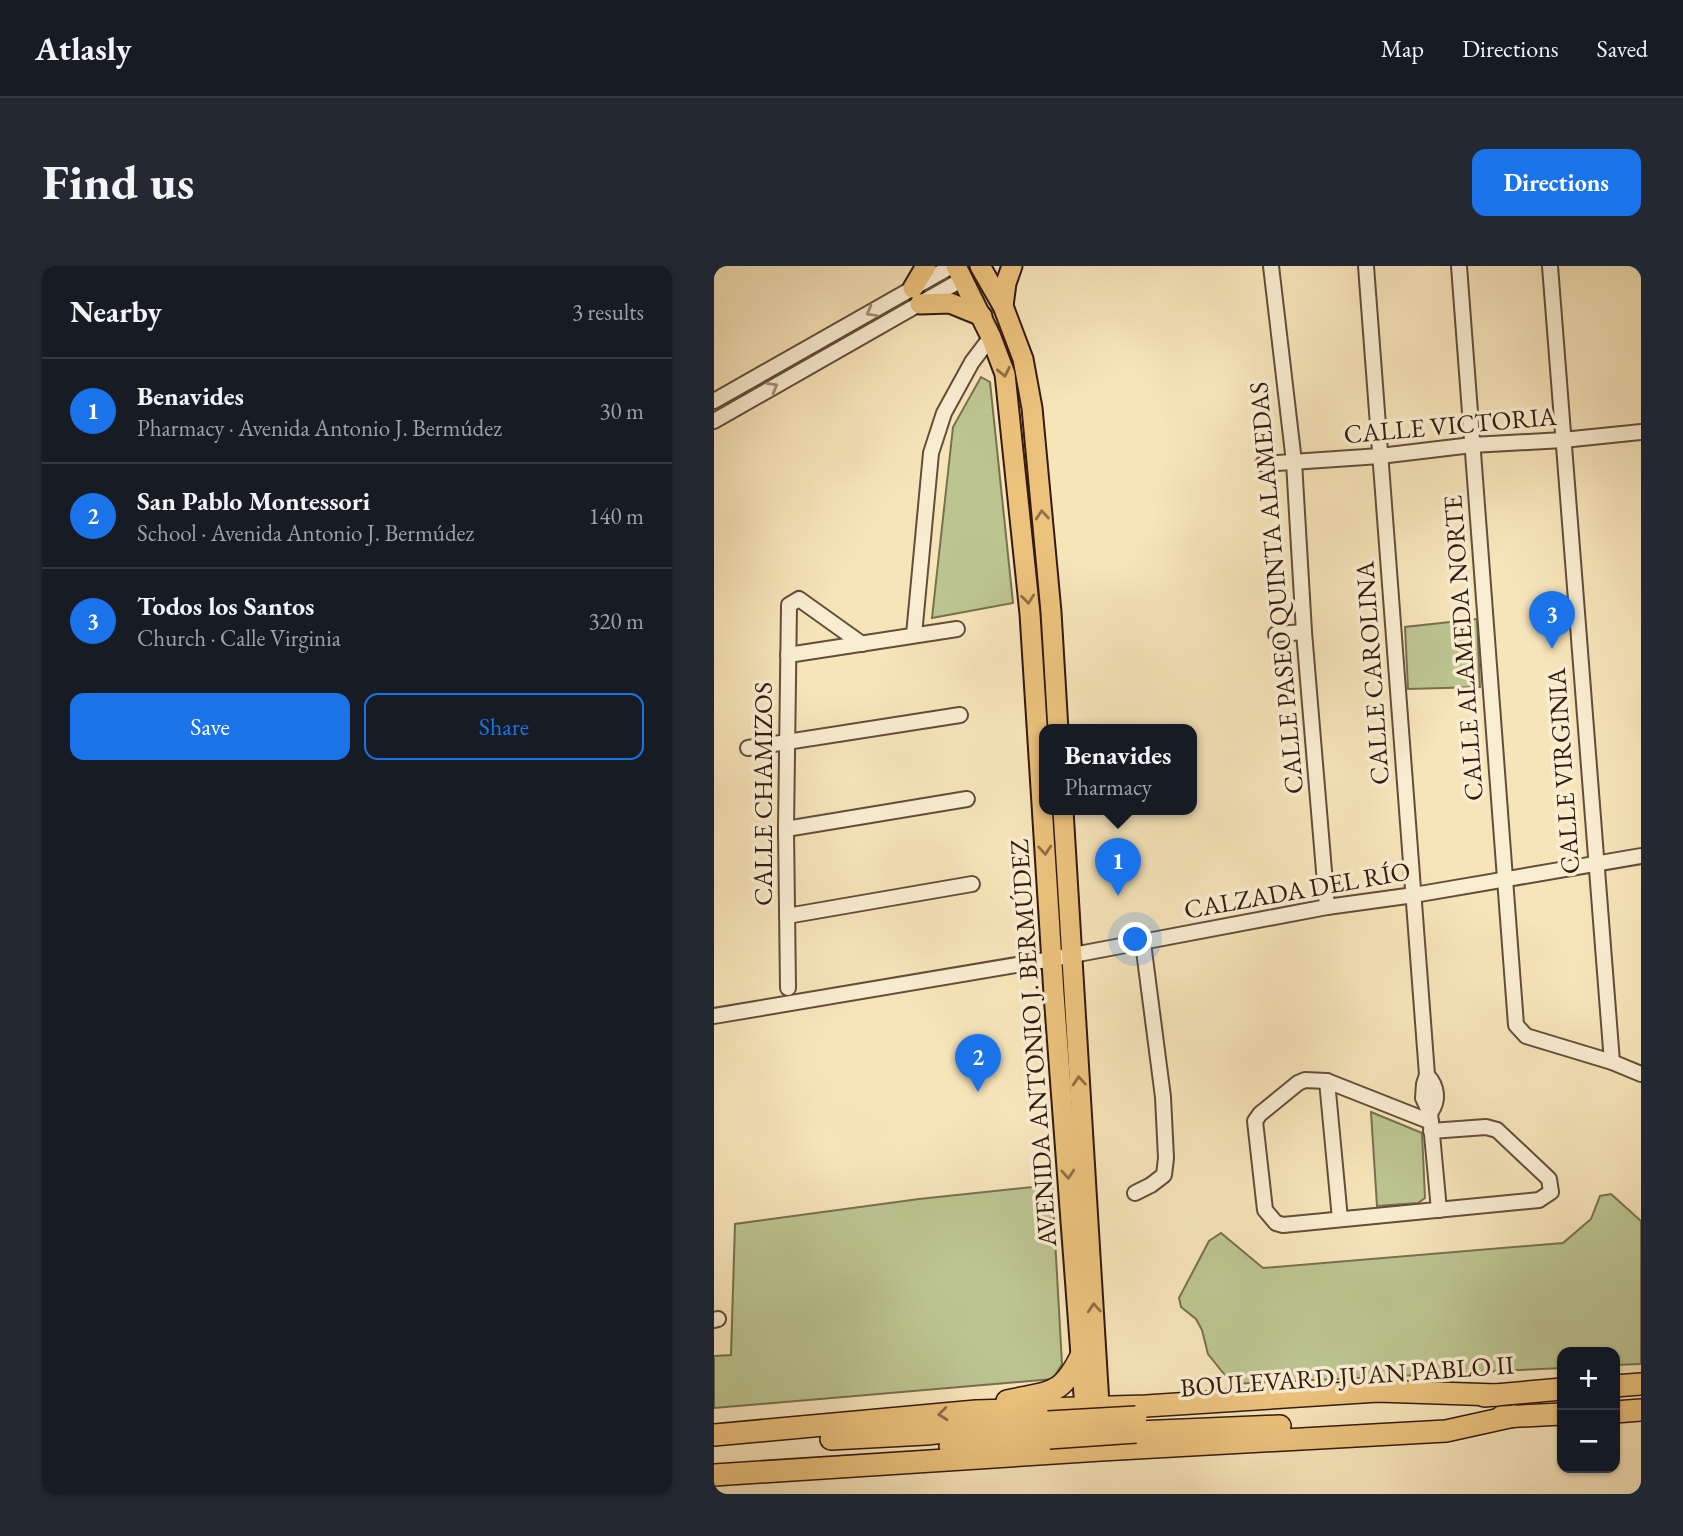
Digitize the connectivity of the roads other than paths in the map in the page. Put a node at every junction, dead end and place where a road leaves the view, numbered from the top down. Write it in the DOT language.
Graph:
graph roads {
  1 [pos="926,266"];
  2 [pos="1012,266"];
  3 [pos="1271,266"];
  4 [pos="1366,266"];
  5 [pos="1459,266"];
  6 [pos="1550,266"];
  7 [pos="982,267"];
  8 [pos="957,270"];
  9 [pos="916,296"];
  10 [pos="1003,306"];
  11 [pos="982,316"];
  12 [pos="991,337"];
  13 [pos="714,401"];
  14 [pos="714,421"];
  15 [pos="1641,432"];
  16 [pos="1563,440"];
  17 [pos="1472,445"];
  18 [pos="1380,456"];
  19 [pos="1294,462"];
  20 [pos="1263,464"];
  21 [pos="957,629"];
  22 [pos="1304,632"];
  23 [pos="1276,634"];
  24 [pos="914,635"];
  25 [pos="862,643"];
  26 [pos="788,655"];
  27 [pos="960,715"];
  28 [pos="1058,724"];
  29 [pos="787,743"];
  30 [pos="748,748"];
  31 [pos="1039,766"];
  32 [pos="967,799"];
  33 [pos="1042,815"];
  34 [pos="1063,815"];
  35 [pos="786,829"];
  36 [pos="1641,856"];
  37 [pos="1595,863"];
  38 [pos="1505,879"];
  39 [pos="972,884"];
  40 [pos="1414,895"];
  41 [pos="1327,907"];
  42 [pos="787,916"];
  43 [pos="1143,943"];
  44 [pos="1072,956"];
  45 [pos="1052,960"];
  46 [pos="788,988"];
  47 [pos="714,1016"];
  48 [pos="1612,1062"];
  49 [pos="1641,1074"];
  50 [pos="1327,1081"];
  51 [pos="1430,1122"];
  52 [pos="1135,1193"];
  53 [pos="1439,1210"];
  54 [pos="1340,1219"];
  55 [pos="1082,1354"];
  56 [pos="1641,1384"];
  57 [pos="1620,1386"];
  58 [pos="1557,1389"];
  59 [pos="1497,1395"];
  60 [pos="1092,1407"];
  61 [pos="1641,1410"];
  62 [pos="976,1411"];
  63 [pos="1620,1412"];
  64 [pos="1557,1414"];
  65 [pos="1514,1416"];
  66 [pos="1138,1426"];
  67 [pos="1046,1431"];
  68 [pos="714,1435"];
  69 [pos="714,1446"];
  70 [pos="784,1450"];
  71 [pos="1095,1450"];
  72 [pos="714,1465"];
  73 [pos="714,1475"];
  1 -- 9 [label="main road"];
  2 -- 10 [label="main road"];
  3 -- 19 [label="street, CALLE PASEO QUINTA ALAMEDAS"];
  4 -- 18 [label="street, CALLE CAROLINA"];
  5 -- 17 [label="street, CALLE ALAMEDA NORTE"];
  6 -- 16 [label="street, CALLE VIRGINIA"];
  7 -- 8 [label="main road"];
  7 -- 10 [label="main road"];
  8 -- 9 [label="street"];
  8 -- 11 [label="main road, AVENIDA ANTONIO J. BERMÚDEZ"];
  9 -- 11 [label="main road"];
  9 -- 13 [label="street, one-way"];
  14 -- 9 [label="street, one-way"];
  28 -- 10 [label="main road, one-way"];
  11 -- 12 [label="main road, AVENIDA ANTONIO J. BERMÚDEZ"];
  12 -- 24 [label="street"];
  12 -- 31 [label="main road, AVENIDA ANTONIO J. BERMÚDEZ, one-way"];
  15 -- 16 [label="street, CALLE VICTORIA"];
  16 -- 17 [label="street, CALLE VICTORIA"];
  16 -- 37 [label="street, CALLE VIRGINIA"];
  17 -- 18 [label="street, CALLE VICTORIA"];
  17 -- 38 [label="street, CALLE ALAMEDA NORTE"];
  18 -- 19 [label="street, CALLE VICTORIA"];
  18 -- 40 [label="street, CALLE CAROLINA"];
  19 -- 20 [label="street, CALLE VICTORIA"];
  19 -- 22 [label="street, CALLE PASEO QUINTA ALAMEDAS"];
  21 -- 24 [label="street"];
  22 -- 23 [label="street"];
  22 -- 41 [label="street, CALLE PASEO QUINTA ALAMEDAS"];
  24 -- 25 [label="street"];
  25 -- 26 [label="street"];
  25 -- 26 [label="street, CALLE CHAMIZOS"];
  26 -- 29 [label="street, CALLE CHAMIZOS"];
  27 -- 29 [label="street"];
  29 -- 30 [label="street"];
  29 -- 35 [label="street, CALLE CHAMIZOS"];
  32 -- 35 [label="street"];
  33 -- 45 [label="main road, AVENIDA ANTONIO J. BERMÚDEZ, one-way"];
  34 -- 44 [label="main road, AVENIDA ANTONIO J. BERMÚDEZ"];
  35 -- 42 [label="street, CALLE CHAMIZOS"];
  36 -- 37 [label="street, CALZADA DEL RÍO"];
  37 -- 38 [label="street, CALZADA DEL RÍO"];
  37 -- 48 [label="street, CALLE VIRGINIA"];
  38 -- 40 [label="street, CALZADA DEL RÍO"];
  38 -- 48 [label="street, CALLE ALAMEDA NORTE"];
  39 -- 42 [label="street"];
  40 -- 41 [label="street, CALZADA DEL RÍO"];
  40 -- 51 [label="street, CALLE CAROLINA"];
  41 -- 43 [label="street, CALZADA DEL RÍO"];
  42 -- 46 [label="street, CALLE CHAMIZOS"];
  43 -- 44 [label="street, CALZADA DEL RÍO"];
  43 -- 52 [label="street"];
  44 -- 45 [label="street, CALZADA DEL RÍO"];
  60 -- 44 [label="main road, AVENIDA ANTONIO J. BERMÚDEZ, one-way"];
  45 -- 47 [label="street, CALZADA DEL RÍO"];
  45 -- 55 [label="main road, AVENIDA ANTONIO J. BERMÚDEZ, one-way"];
  48 -- 49 [label="street"];
  50 -- 51 [label="street"];
  50 -- 54 [label="street"];
  50 -- 54 [label="street"];
  51 -- 53 [label="street, CALLE CAROLINA"];
  51 -- 53 [label="street"];
  53 -- 54 [label="street"];
  55 -- 60 [label="main road, AVENIDA ANTONIO J. BERMÚDEZ"];
  55 -- 62 [label="highway"];
  56 -- 57 [label="highway"];
  58 -- 59 [label="highway, BOULEVARD JUAN PABLO II"];
  59 -- 66 [label="highway, BOULEVARD JUAN PABLO II"];
  59 -- 66 [label="highway"];
  60 -- 66 [label="highway"];
  60 -- 67 [label="highway"];
  60 -- 71 [label="main road, AVENIDA ANTONIO J. BERMÚDEZ"];
  61 -- 63 [label="highway"];
  62 -- 67 [label="highway"];
  62 -- 68 [label="highway, one-way"];
  64 -- 65 [label="highway, BOULEVARD JUAN PABLO II"];
  65 -- 66 [label="highway, BOULEVARD JUAN PABLO II"];
  65 -- 66 [label="highway"];
  66 -- 67 [label="highway, bridge"];
  66 -- 71 [label="highway"];
  67 -- 70 [label="highway"];
  67 -- 71 [label="highway"];
  67 -- 73 [label="highway"];
  69 -- 70 [label="highway"];
  70 -- 72 [label="highway"];
}
